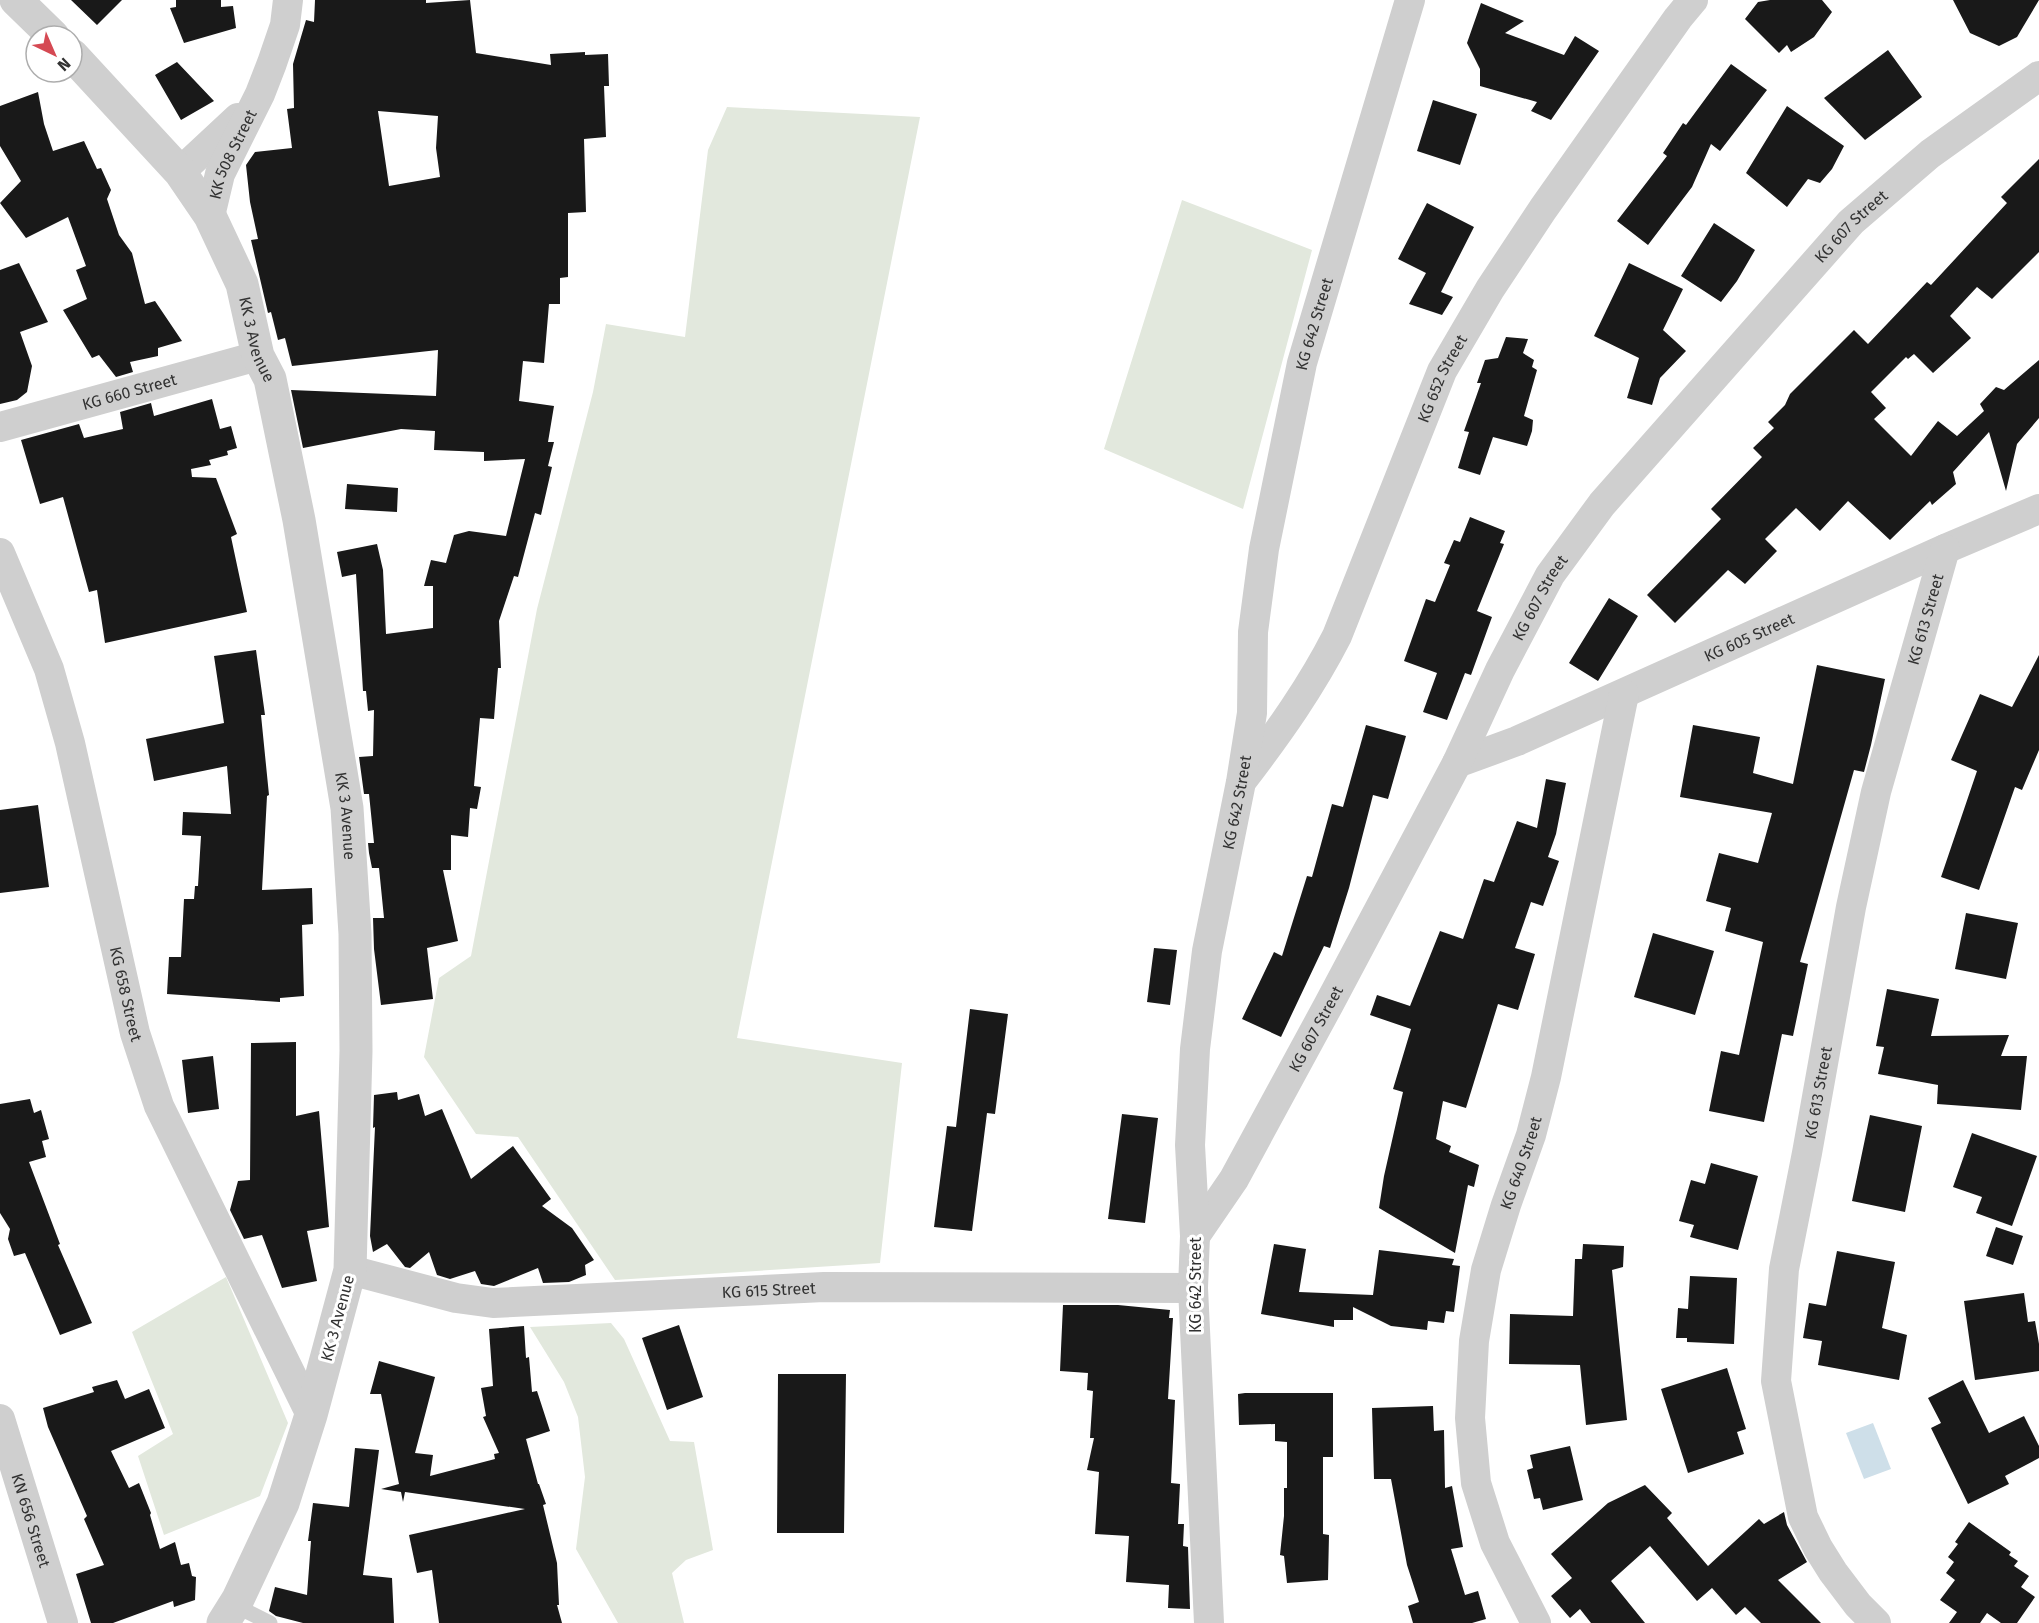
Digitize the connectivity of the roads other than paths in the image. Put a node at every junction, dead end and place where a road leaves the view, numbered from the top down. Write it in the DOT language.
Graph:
graph roads {
  1 [pos="16,0"];
  2 [pos="288,0"];
  3 [pos="1410,0"];
  4 [pos="1693,0"];
  5 [pos="41,24"];
  6 [pos="84,68"];
  7 [pos="2039,76"];
  8 [pos="260,94"];
  9 [pos="180,172"];
  10 [pos="210,216"];
  11 [pos="258,356"];
  12 [pos="0,427"];
  13 [pos="2039,509"];
  14 [pos="1945,549"];
  15 [pos="0,553"];
  16 [pos="1624,694"];
  17 [pos="1457,763"];
  18 [pos="1241,782"];
  19 [pos="1195,1236"];
  20 [pos="350,1270"];
  21 [pos="1193,1288"];
  22 [pos="312,1414"];
  23 [pos="0,1419"];
  24 [pos="228,1614"];
  25 [pos="63,1623"];
  26 [pos="270,1623"];
  27 [pos="1209,1623"];
  28 [pos="1536,1623"];
  29 [pos="1876,1623"];
  1 -- 5 [label="street"];
  2 -- 8 [label="street, KK 508 Street"];
  3 -- 18 [label="street, KG 642 Street"];
  4 -- 18 [label="street, KG 652 Street"];
  6 -- 9 [label="street, KK 3 Avenue"];
  7 -- 17 [label="street, KG 607 Street"];
  8 -- 9 [label="street, KK 508 Street"];
  8 -- 10 [label="street, KK 508 Street"];
  9 -- 10 [label="street, KK 3 Avenue"];
  10 -- 11 [label="street, KK 3 Avenue"];
  11 -- 12 [label="street, KG 660 Street"];
  11 -- 20 [label="street, KK 3 Avenue"];
  13 -- 14 [label="street, KG 605 Street"];
  14 -- 16 [label="street, KG 605 Street"];
  14 -- 29 [label="street, KG 613 Street"];
  15 -- 22 [label="street, KG 658 Street"];
  16 -- 17 [label="street, KG 605 Street"];
  16 -- 28 [label="street, KG 640 Street"];
  17 -- 19 [label="street, KG 607 Street"];
  18 -- 19 [label="street, KG 642 Street"];
  19 -- 21 [label="street, KG 642 Street"];
  20 -- 21 [label="street, KG 615 Street"];
  20 -- 22 [label="street, KK 3 Avenue"];
  21 -- 27 [label="street, KG 642 Street"];
  22 -- 24 [label="street, KK 3 Avenue"];
  23 -- 25 [label="street, KN 656 Street"];
  24 -- 26 [label="lane"];
}
